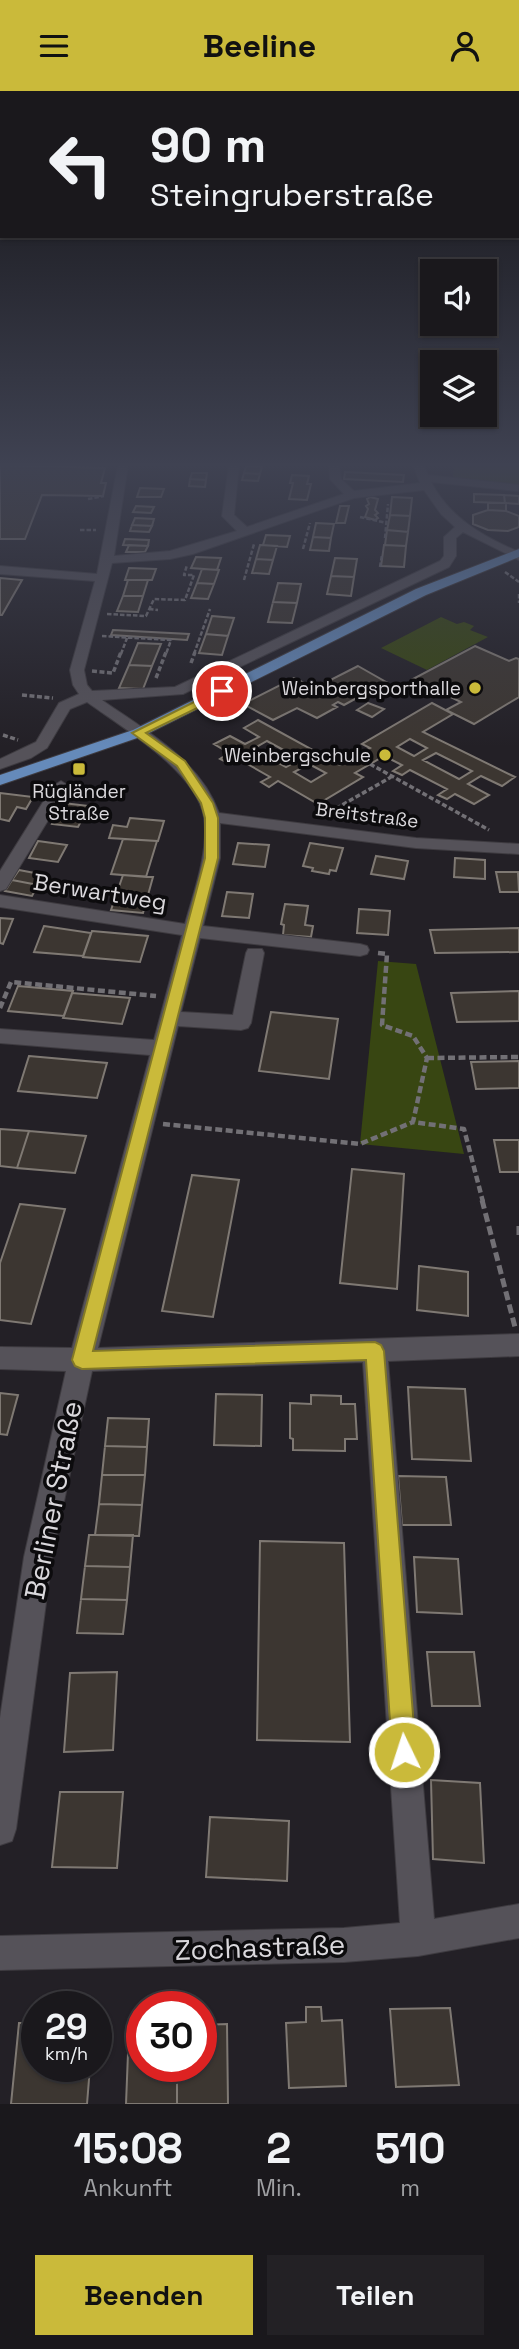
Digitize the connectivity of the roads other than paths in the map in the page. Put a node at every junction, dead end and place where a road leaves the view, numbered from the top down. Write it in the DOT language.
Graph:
graph roads {
  1 [pos="120,559"];
  2 [pos="448,559"];
  3 [pos="505,559"];
  4 [pos="107,560"];
  5 [pos="0,570"];
  6 [pos="102,578"];
  7 [pos="88,696"];
  8 [pos="138,733"];
  9 [pos="0,764"];
  10 [pos="0,780"];
  11 [pos="61,786"];
  12 [pos="212,818"];
  13 [pos="517,849"];
  14 [pos="0,885"];
  15 [pos="0,901"];
  16 [pos="193,931"];
  17 [pos="360,950"];
  18 [pos="255,953"];
  19 [pos="172,1008"];
  20 [pos="0,1036"];
  21 [pos="161,1048"];
  22 [pos="517,1337"];
  23 [pos="375,1351"];
  24 [pos="0,1358"];
  25 [pos="82,1360"];
  26 [pos="0,1829"];
  27 [pos="519,1921"];
  28 [pos="418,1939"];
  29 [pos="0,1953"];
  1 -- 4 [label="street"];
  2 -- 7 [label="street"];
  3 -- 8 [label="main road"];
  4 -- 6 [label="street"];
  5 -- 6 [label="street"];
  6 -- 7 [label="street"];
  7 -- 8 [label="street, Berliner Straße"];
  7 -- 9 [label="street"];
  8 -- 10 [label="main road"];
  8 -- 12 [label="street, Berliner Straße"];
  11 -- 14 [label="street, Berwartweg"];
  12 -- 13 [label="street, Breitstraße"];
  12 -- 16 [label="street, Berliner Straße"];
  15 -- 16 [label="street, Berwartweg"];
  16 -- 17 [label="street"];
  16 -- 19 [label="street, Berliner Straße"];
  18 -- 19 [label="street"];
  19 -- 21 [label="street, Berliner Straße"];
  20 -- 21 [label="street"];
  21 -- 25 [label="street, Berliner Straße"];
  22 -- 23 [label="street"];
  23 -- 25 [label="street"];
  23 -- 28 [label="street"];
  24 -- 25 [label="street"];
  25 -- 26 [label="street, Berliner Straße"];
  27 -- 28 [label="street, Zochastraße"];
  28 -- 29 [label="street, Zochastraße"];
}
